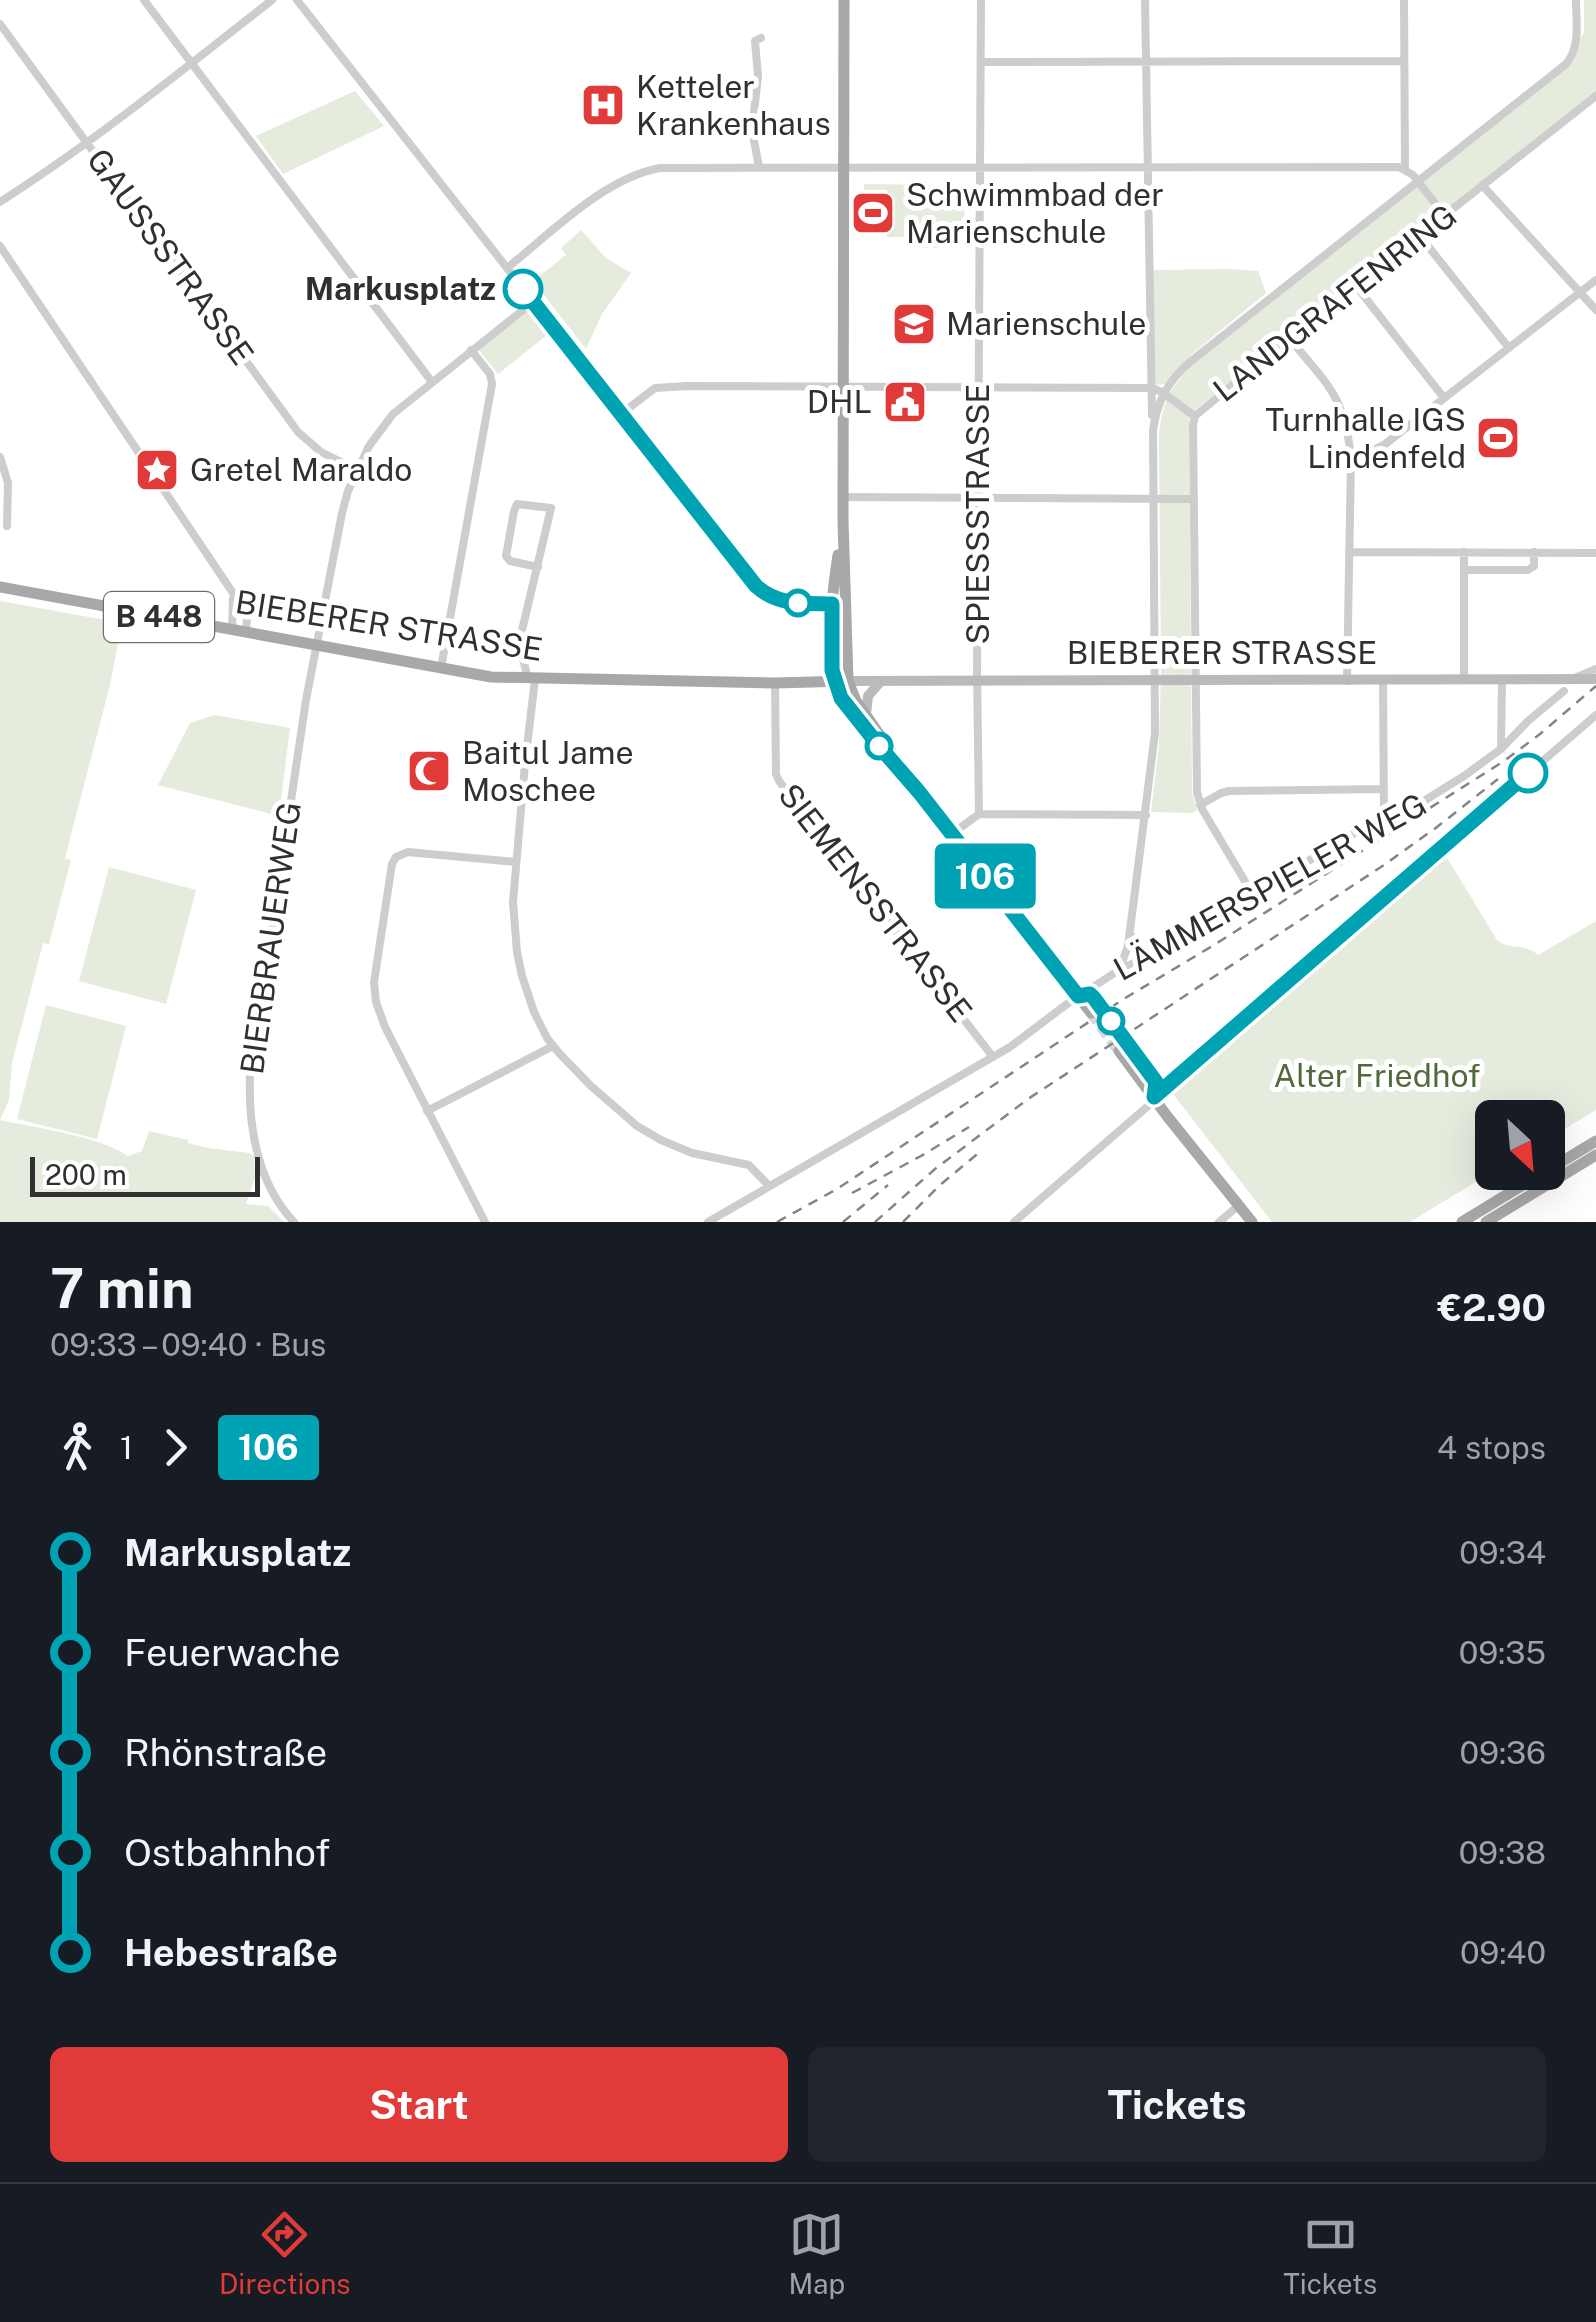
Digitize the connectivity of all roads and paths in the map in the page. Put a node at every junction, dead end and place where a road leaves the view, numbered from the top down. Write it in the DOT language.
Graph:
graph roads {
  1 [pos="144,0"];
  2 [pos="272,0"];
  3 [pos="297,0"];
  4 [pos="981,0"];
  5 [pos="1145,0"];
  6 [pos="1404,0"];
  7 [pos="1576,0"];
  8 [pos="846,3"];
  9 [pos="0,24"];
  10 [pos="761,38"];
  11 [pos="1146,61"];
  12 [pos="1404,61"];
  13 [pos="981,62"];
  14 [pos="192,63"];
  15 [pos="1594,98"];
  16 [pos="86,142"];
  17 [pos="981,166"];
  18 [pos="1148,166"];
  19 [pos="760,167"];
  20 [pos="845,167"];
  21 [pos="1405,168"];
  22 [pos="1418,180"];
  23 [pos="1483,186"];
  24 [pos="0,202"];
  25 [pos="1445,216"];
  26 [pos="1420,236"];
  27 [pos="0,246"];
  28 [pos="507,268"];
  29 [pos="1596,280"];
  30 [pos="1356,286"];
  31 [pos="1580,293"];
  32 [pos="533,302"];
  33 [pos="1596,310"];
  34 [pos="1289,338"];
  35 [pos="1508,348"];
  36 [pos="472,350"];
  37 [pos="432,382"];
  38 [pos="843,387"];
  39 [pos="978,388"];
  40 [pos="1151,388"];
  41 [pos="1164,392"];
  42 [pos="1444,398"];
  43 [pos="621,414"];
  44 [pos="1194,416"];
  45 [pos="1154,424"];
  46 [pos="0,457"];
  47 [pos="1350,460"];
  48 [pos="356,470"];
  49 [pos="843,497"];
  50 [pos="978,499"];
  51 [pos="1154,499"];
  52 [pos="1194,499"];
  53 [pos="842,521"];
  54 [pos="7,526"];
  55 [pos="1349,552"];
  56 [pos="1464,552"];
  57 [pos="1534,552"];
  58 [pos="1596,552"];
  59 [pos="538,567"];
  60 [pos="1464,570"];
  61 [pos="0,588"];
  62 [pos="233,594"];
  63 [pos="832,604"];
  64 [pos="232,630"];
  65 [pos="246,632"];
  66 [pos="318,646"];
  67 [pos="441,668"];
  68 [pos="1596,669"];
  69 [pos="532,679"];
  70 [pos="1596,679"];
  71 [pos="1383,680"];
  72 [pos="1464,680"];
  73 [pos="1502,680"];
  74 [pos="848,681"];
  75 [pos="881,681"];
  76 [pos="977,681"];
  77 [pos="1348,681"];
  78 [pos="834,682"];
  79 [pos="1154,682"];
  80 [pos="1197,682"];
  81 [pos="776,683"];
  82 [pos="1566,685"];
  83 [pos="866,714"];
  84 [pos="1596,714"];
  85 [pos="1501,749"];
  86 [pos="1384,789"];
  87 [pos="918,790"];
  88 [pos="1200,805"];
  89 [pos="979,814"];
  90 [pos="1146,815"];
  91 [pos="1384,822"];
  92 [pos="952,834"];
  93 [pos="515,862"];
  94 [pos="1252,893"];
  95 [pos="1130,934"];
  96 [pos="1154,954"];
  97 [pos="1119,970"];
  98 [pos="1078,996"];
  99 [pos="1091,1013"];
  100 [pos="552,1046"];
  101 [pos="1120,1051"];
  102 [pos="993,1057"];
  103 [pos="1154,1097"];
  104 [pos="427,1111"];
  105 [pos="1596,1141"];
  106 [pos="1596,1155"];
  107 [pos="1565,1160"];
  108 [pos="770,1186"];
  109 [pos="1515,1190"];
  110 [pos="1238,1206"];
  111 [pos="294,1222"];
  112 [pos="486,1222"];
  113 [pos="708,1222"];
  114 [pos="1014,1222"];
  115 [pos="1220,1222"];
  116 [pos="1252,1222"];
  117 [pos="1462,1222"];
  118 [pos="1486,1222"];
  1 -- 14 [label="street"];
  2 -- 14 [label="street"];
  3 -- 28 [label="street"];
  4 -- 13 [label="street, SPIESSSTRASSE"];
  5 -- 11 [label="street, LANDGRAFENRING"];
  6 -- 12 [label="street"];
  7 -- 22 [label="street, LANDGRAFENRING"];
  8 -- 20 [label="main road"];
  9 -- 16 [label="street, GAUSSSTRASSE"];
  10 -- 19 [label="street"];
  11 -- 12 [label="street"];
  11 -- 13 [label="street"];
  11 -- 18 [label="street, LANDGRAFENRING"];
  12 -- 21 [label="street"];
  13 -- 17 [label="street, SPIESSSTRASSE"];
  14 -- 16 [label="street"];
  14 -- 37 [label="street"];
  15 -- 23 [label="street, LANDGRAFENRING"];
  16 -- 24 [label="street"];
  16 -- 48 [label="street, GAUSSSTRASSE"];
  17 -- 18 [label="street"];
  17 -- 20 [label="street"];
  17 -- 39 [label="street, SPIESSSTRASSE"];
  18 -- 21 [label="street"];
  18 -- 40 [label="street, LANDGRAFENRING"];
  19 -- 20 [label="street"];
  19 -- 28 [label="street"];
  20 -- 38 [label="main road"];
  21 -- 22 [label="street"];
  22 -- 25 [label="street"];
  22 -- 41 [label="street, LANDGRAFENRING"];
  23 -- 25 [label="street, LANDGRAFENRING"];
  23 -- 31 [label="street"];
  25 -- 26 [label="street, LANDGRAFENRING"];
  26 -- 30 [label="street, LANDGRAFENRING"];
  26 -- 35 [label="street"];
  27 -- 62 [label="street"];
  28 -- 32 [label="street"];
  29 -- 31 [label="street"];
  30 -- 34 [label="street, LANDGRAFENRING"];
  30 -- 42 [label="street"];
  31 -- 33 [label="street"];
  31 -- 35 [label="street"];
  32 -- 36 [label="street, BIERBRAUERWEG"];
  32 -- 43 [label="street"];
  34 -- 44 [label="street, LANDGRAFENRING"];
  34 -- 47 [label="street"];
  35 -- 42 [label="street"];
  36 -- 37 [label="street, BIERBRAUERWEG"];
  36 -- 67 [label="street"];
  37 -- 48 [label="street, BIERBRAUERWEG"];
  38 -- 39 [label="street"];
  38 -- 43 [label="street"];
  38 -- 49 [label="main road"];
  39 -- 40 [label="street"];
  39 -- 50 [label="street, SPIESSSTRASSE"];
  40 -- 41 [label="street"];
  40 -- 45 [label="street, LANDGRAFENRING"];
  41 -- 44 [label="street"];
  41 -- 45 [label="street, LANDGRAFENRING"];
  42 -- 47 [label="street"];
  43 -- 63 [label="street"];
  44 -- 52 [label="street, LANDGRAFENRING"];
  45 -- 51 [label="street, LANDGRAFENRING"];
  46 -- 54 [label="street"];
  47 -- 55 [label="street"];
  48 -- 66 [label="street, BIERBRAUERWEG"];
  49 -- 50 [label="street"];
  49 -- 53 [label="main road"];
  50 -- 51 [label="street"];
  50 -- 76 [label="street, SPIESSSTRASSE"];
  51 -- 52 [label="street"];
  51 -- 79 [label="street, LANDGRAFENRING"];
  52 -- 80 [label="street, LANDGRAFENRING"];
  53 -- 63 [label="main road"];
  53 -- 74 [label="main road"];
  55 -- 56 [label="street"];
  55 -- 77 [label="street"];
  56 -- 57 [label="street"];
  56 -- 60 [label="street"];
  57 -- 58 [label="street"];
  57 -- 60 [label="street"];
  59 -- 59 [label="street"];
  59 -- 69 [label="street"];
  60 -- 72 [label="street"];
  61 -- 64 [label="main road, BIEBERER STRASSE / B 448"];
  62 -- 64 [label="street"];
  62 -- 65 [label="street"];
  63 -- 78 [label="main road"];
  64 -- 65 [label="main road, BIEBERER STRASSE / B 448"];
  65 -- 66 [label="main road, BIEBERER STRASSE / B 448"];
  66 -- 67 [label="main road, BIEBERER STRASSE / B 448"];
  66 -- 111 [label="street, BIERBRAUERWEG"];
  67 -- 69 [label="main road, BIEBERER STRASSE / B 448"];
  68 -- 82 [label="street"];
  69 -- 81 [label="main road, BIEBERER STRASSE / B 448"];
  69 -- 93 [label="street"];
  70 -- 82 [label="street, BIEBERER STRASSE"];
  71 -- 72 [label="street, BIEBERER STRASSE"];
  71 -- 77 [label="street, BIEBERER STRASSE"];
  71 -- 86 [label="street"];
  72 -- 73 [label="street, BIEBERER STRASSE"];
  73 -- 82 [label="street, BIEBERER STRASSE"];
  73 -- 85 [label="street"];
  74 -- 75 [label="street, BIEBERER STRASSE"];
  74 -- 78 [label="main road, B 448"];
  74 -- 83 [label="main road"];
  75 -- 76 [label="street, BIEBERER STRASSE"];
  75 -- 83 [label="street"];
  76 -- 79 [label="street, BIEBERER STRASSE"];
  76 -- 89 [label="street, SPIESSSTRASSE"];
  77 -- 80 [label="street, BIEBERER STRASSE"];
  78 -- 81 [label="main road, BIEBERER STRASSE / B 448"];
  78 -- 87 [label="main road"];
  79 -- 80 [label="street, BIEBERER STRASSE"];
  79 -- 90 [label="street, LANDGRAFENRING"];
  80 -- 88 [label="street, LANDGRAFENRING"];
  81 -- 102 [label="street, SIEMENSSTRASSE"];
  82 -- 85 [label="street, LÄMMERSPIELER WEG"];
  83 -- 87 [label="main road"];
  84 -- 103 [label="street"];
  85 -- 91 [label="street, LÄMMERSPIELER WEG"];
  86 -- 88 [label="street"];
  86 -- 91 [label="street"];
  87 -- 92 [label="main road"];
  88 -- 94 [label="street"];
  89 -- 90 [label="street"];
  89 -- 92 [label="street"];
  90 -- 95 [label="street, LANDGRAFENRING"];
  91 -- 94 [label="street, LÄMMERSPIELER WEG"];
  92 -- 98 [label="main road"];
  93 -- 100 [label="street"];
  93 -- 104 [label="street"];
  94 -- 96 [label="street, LÄMMERSPIELER WEG"];
  95 -- 96 [label="street"];
  95 -- 97 [label="street, LANDGRAFENRING"];
  96 -- 97 [label="street, LÄMMERSPIELER WEG"];
  97 -- 98 [label="street, LÄMMERSPIELER WEG"];
  98 -- 99 [label="main road"];
  98 -- 102 [label="street, LÄMMERSPIELER WEG"];
  100 -- 104 [label="street"];
  100 -- 108 [label="street"];
  101 -- 103 [label="main road"];
  102 -- 108 [label="street, LÄMMERSPIELER WEG"];
  103 -- 110 [label="main road"];
  103 -- 114 [label="street"];
  104 -- 112 [label="street"];
  105 -- 107 [label="main road"];
  106 -- 118 [label="main road"];
  108 -- 113 [label="street, LÄMMERSPIELER WEG"];
  109 -- 117 [label="main road"];
  110 -- 115 [label="street"];
  110 -- 116 [label="main road"];
}
